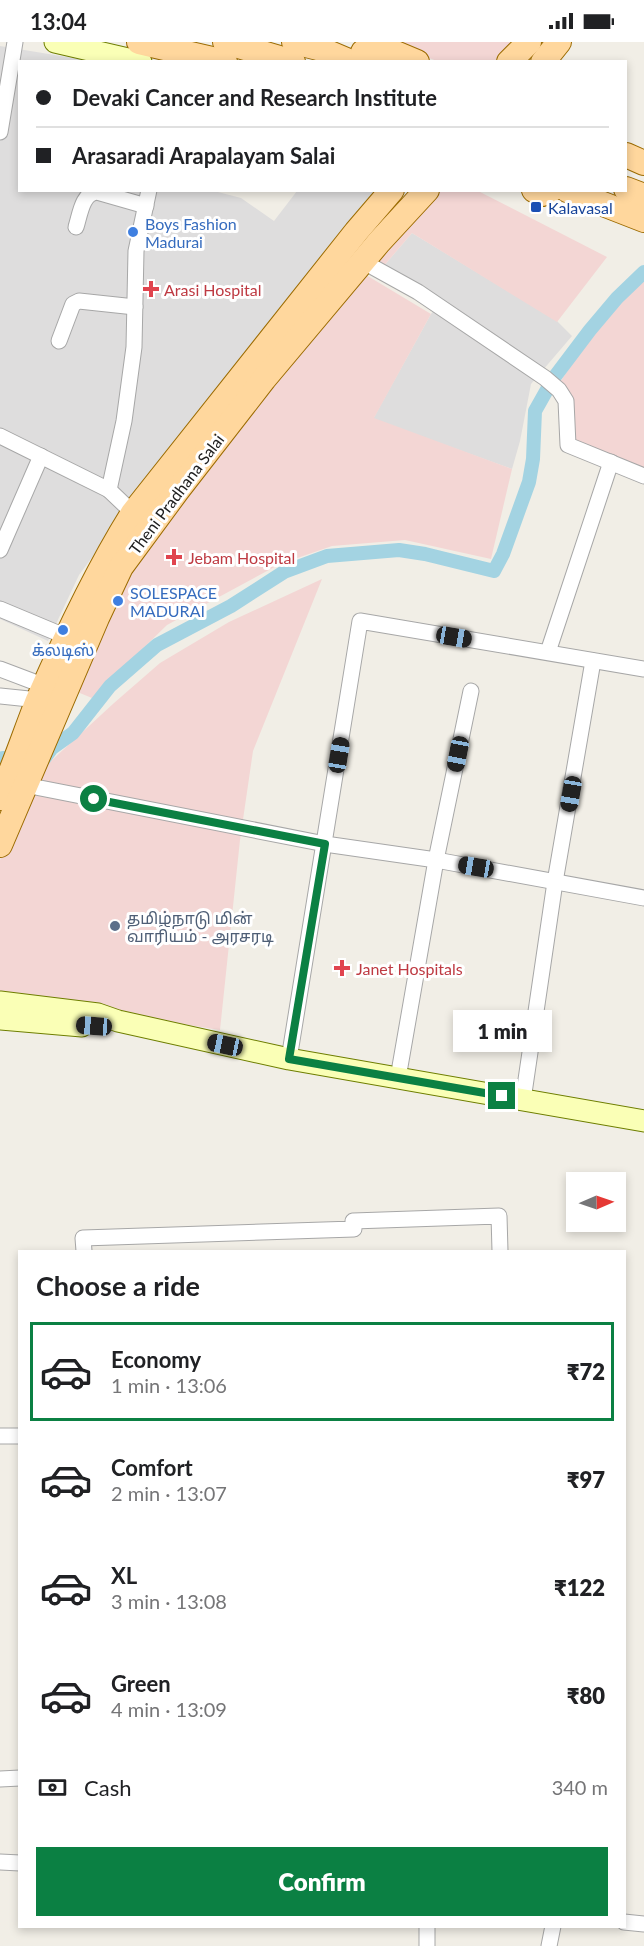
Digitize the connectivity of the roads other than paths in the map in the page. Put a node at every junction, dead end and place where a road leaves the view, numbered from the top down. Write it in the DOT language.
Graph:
graph roads {
  1 [pos="15,42"];
  2 [pos="55,42"];
  3 [pos="139,42"];
  4 [pos="225,42"];
  5 [pos="294,42"];
  6 [pos="338,42"];
  7 [pos="529,42"];
  8 [pos="559,42"];
  9 [pos="357,57"];
  10 [pos="132,60"];
  11 [pos="216,60"];
  12 [pos="286,60"];
  13 [pos="376,60"];
  14 [pos="412,60"];
  15 [pos="511,60"];
  16 [pos="545,60"];
  17 [pos="0,132"];
  18 [pos="627,155"];
  19 [pos="644,163"];
  20 [pos="627,171"];
  21 [pos="644,178"];
  22 [pos="627,189"];
  23 [pos="149,192"];
  24 [pos="390,192"];
  25 [pos="425,192"];
  26 [pos="572,192"];
  27 [pos="644,196"];
  28 [pos="146,206"];
  29 [pos="644,220"];
  30 [pos="76,227"];
  31 [pos="362,261"];
  32 [pos="135,307"];
  33 [pos="59,341"];
  34 [pos="0,436"];
  35 [pos="41,456"];
  36 [pos="611,462"];
  37 [pos="644,476"];
  38 [pos="109,490"];
  39 [pos="133,513"];
  40 [pos="0,550"];
  41 [pos="0,609"];
  42 [pos="67,637"];
  43 [pos="548,652"];
  44 [pos="594,661"];
  45 [pos="0,669"];
  46 [pos="644,669"];
  47 [pos="471,691"];
  48 [pos="42,693"];
  49 [pos="0,696"];
  50 [pos="25,765"];
  51 [pos="0,798"];
  52 [pos="325,844"];
  53 [pos="0,845"];
  54 [pos="436,860"];
  55 [pos="555,882"];
  56 [pos="644,898"];
  57 [pos="0,1002"];
  58 [pos="0,1019"];
  59 [pos="118,1022"];
  60 [pos="289,1059"];
  61 [pos="398,1078"];
  62 [pos="523,1100"];
  63 [pos="644,1121"];
  64 [pos="84,1250"];
  65 [pos="500,1250"];
  66 [pos="0,1436"];
  67 [pos="18,1436"];
  68 [pos="18,1778"];
  69 [pos="0,1779"];
  70 [pos="0,1862"];
  71 [pos="18,1863"];
  72 [pos="626,1922"];
  73 [pos="644,1924"];
  74 [pos="427,1928"];
  75 [pos="553,1928"];
  76 [pos="427,1946"];
  77 [pos="549,1946"];
  1 -- 17 [label="street"];
  2 -- 10 [label="street"];
  3 -- 11 [label="main road"];
  4 -- 12 [label="main road"];
  5 -- 9 [label="main road"];
  6 -- 9 [label="main road"];
  7 -- 15 [label="main road"];
  8 -- 16 [label="main road"];
  9 -- 13 [label="main road"];
  9 -- 14 [label="main road"];
  18 -- 19 [label="main road"];
  20 -- 21 [label="main road"];
  22 -- 27 [label="main road"];
  23 -- 28 [label="street"];
  24 -- 39 [label="main road, Theni Pradhana Salai"];
  25 -- 31 [label="main road, Theni Pradhana Salai"];
  26 -- 29 [label="main road"];
  28 -- 30 [label="street"];
  28 -- 32 [label="street"];
  31 -- 36 [label="street"];
  31 -- 50 [label="main road, Theni Pradhana Salai"];
  32 -- 33 [label="street"];
  32 -- 38 [label="street"];
  34 -- 35 [label="street"];
  35 -- 38 [label="street"];
  35 -- 40 [label="street"];
  36 -- 37 [label="street"];
  36 -- 43 [label="street"];
  38 -- 39 [label="street"];
  39 -- 42 [label="main road, Theni Pradhana Salai"];
  41 -- 42 [label="street"];
  42 -- 48 [label="main road, Theni Pradhana Salai"];
  43 -- 44 [label="street"];
  43 -- 52 [label="street"];
  44 -- 46 [label="street"];
  44 -- 55 [label="street"];
  45 -- 48 [label="street"];
  47 -- 54 [label="street"];
  48 -- 49 [label="street"];
  48 -- 50 [label="main road, Theni Pradhana Salai"];
  50 -- 51 [label="main road, Theni Pradhana Salai"];
  50 -- 52 [label="street"];
  50 -- 53 [label="main road, Theni Pradhana Salai"];
  52 -- 54 [label="street"];
  52 -- 60 [label="street"];
  54 -- 55 [label="street"];
  54 -- 61 [label="street"];
  55 -- 56 [label="street"];
  55 -- 62 [label="street"];
  57 -- 59 [label="street"];
  58 -- 59 [label="street"];
  59 -- 60 [label="street"];
  60 -- 61 [label="street"];
  61 -- 62 [label="street"];
  62 -- 63 [label="street"];
  64 -- 65 [label="street"];
  66 -- 67 [label="street"];
  68 -- 69 [label="street"];
  70 -- 71 [label="street"];
  72 -- 73 [label="street"];
  74 -- 76 [label="street"];
  75 -- 77 [label="street"];
}
